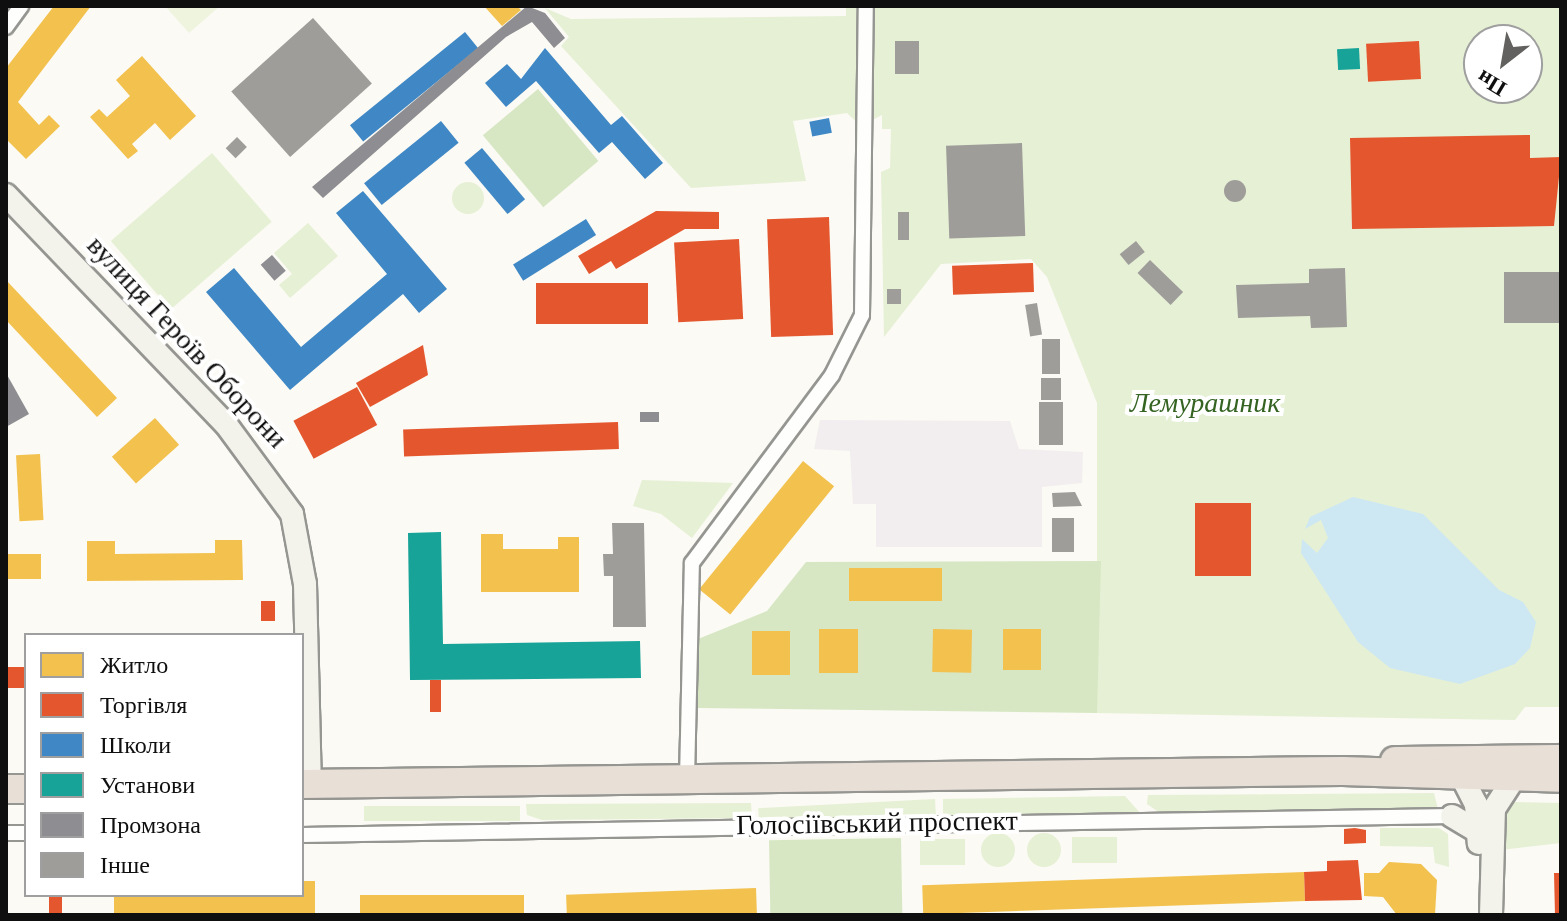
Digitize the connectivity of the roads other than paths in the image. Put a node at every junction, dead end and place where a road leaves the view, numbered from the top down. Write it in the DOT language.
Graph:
graph roads {
  1 [pos="21,6"];
  2 [pos="866,6"];
  3 [pos="6,27"];
  4 [pos="6,195"];
  5 [pos="1561,759"];
  6 [pos="1343,771"];
  7 [pos="1462,777"];
  8 [pos="1515,777"];
  9 [pos="1561,778"];
  10 [pos="687,779"];
  11 [pos="306,784"];
  12 [pos="1452,816"];
  13 [pos="1484,818"];
  14 [pos="304,835"];
  15 [pos="1479,915"];
  16 [pos="1491,915"];
  1 -- 3 [label="street"];
  2 -- 10 [label="street"];
  4 -- 11 [label="street, вулиця Героїв Оборони"];
  5 -- 6 [label="highway, Голосіївський проспект"];
  6 -- 7 [label="highway, Голосіївський проспект"];
  6 -- 10 [label="highway, Голосіївський проспект"];
  7 -- 8 [label="highway, Голосіївський проспект"];
  7 -- 13 [label="street"];
  8 -- 9 [label="highway, Голосіївський проспект"];
  8 -- 13 [label="street"];
  10 -- 11 [label="highway, Голосіївський проспект"];
  12 -- 13 [label="street"];
  12 -- 14 [label="street, Голосіївський проспект"];
  13 -- 15 [label="street"];
  13 -- 16 [label="street"];
}
